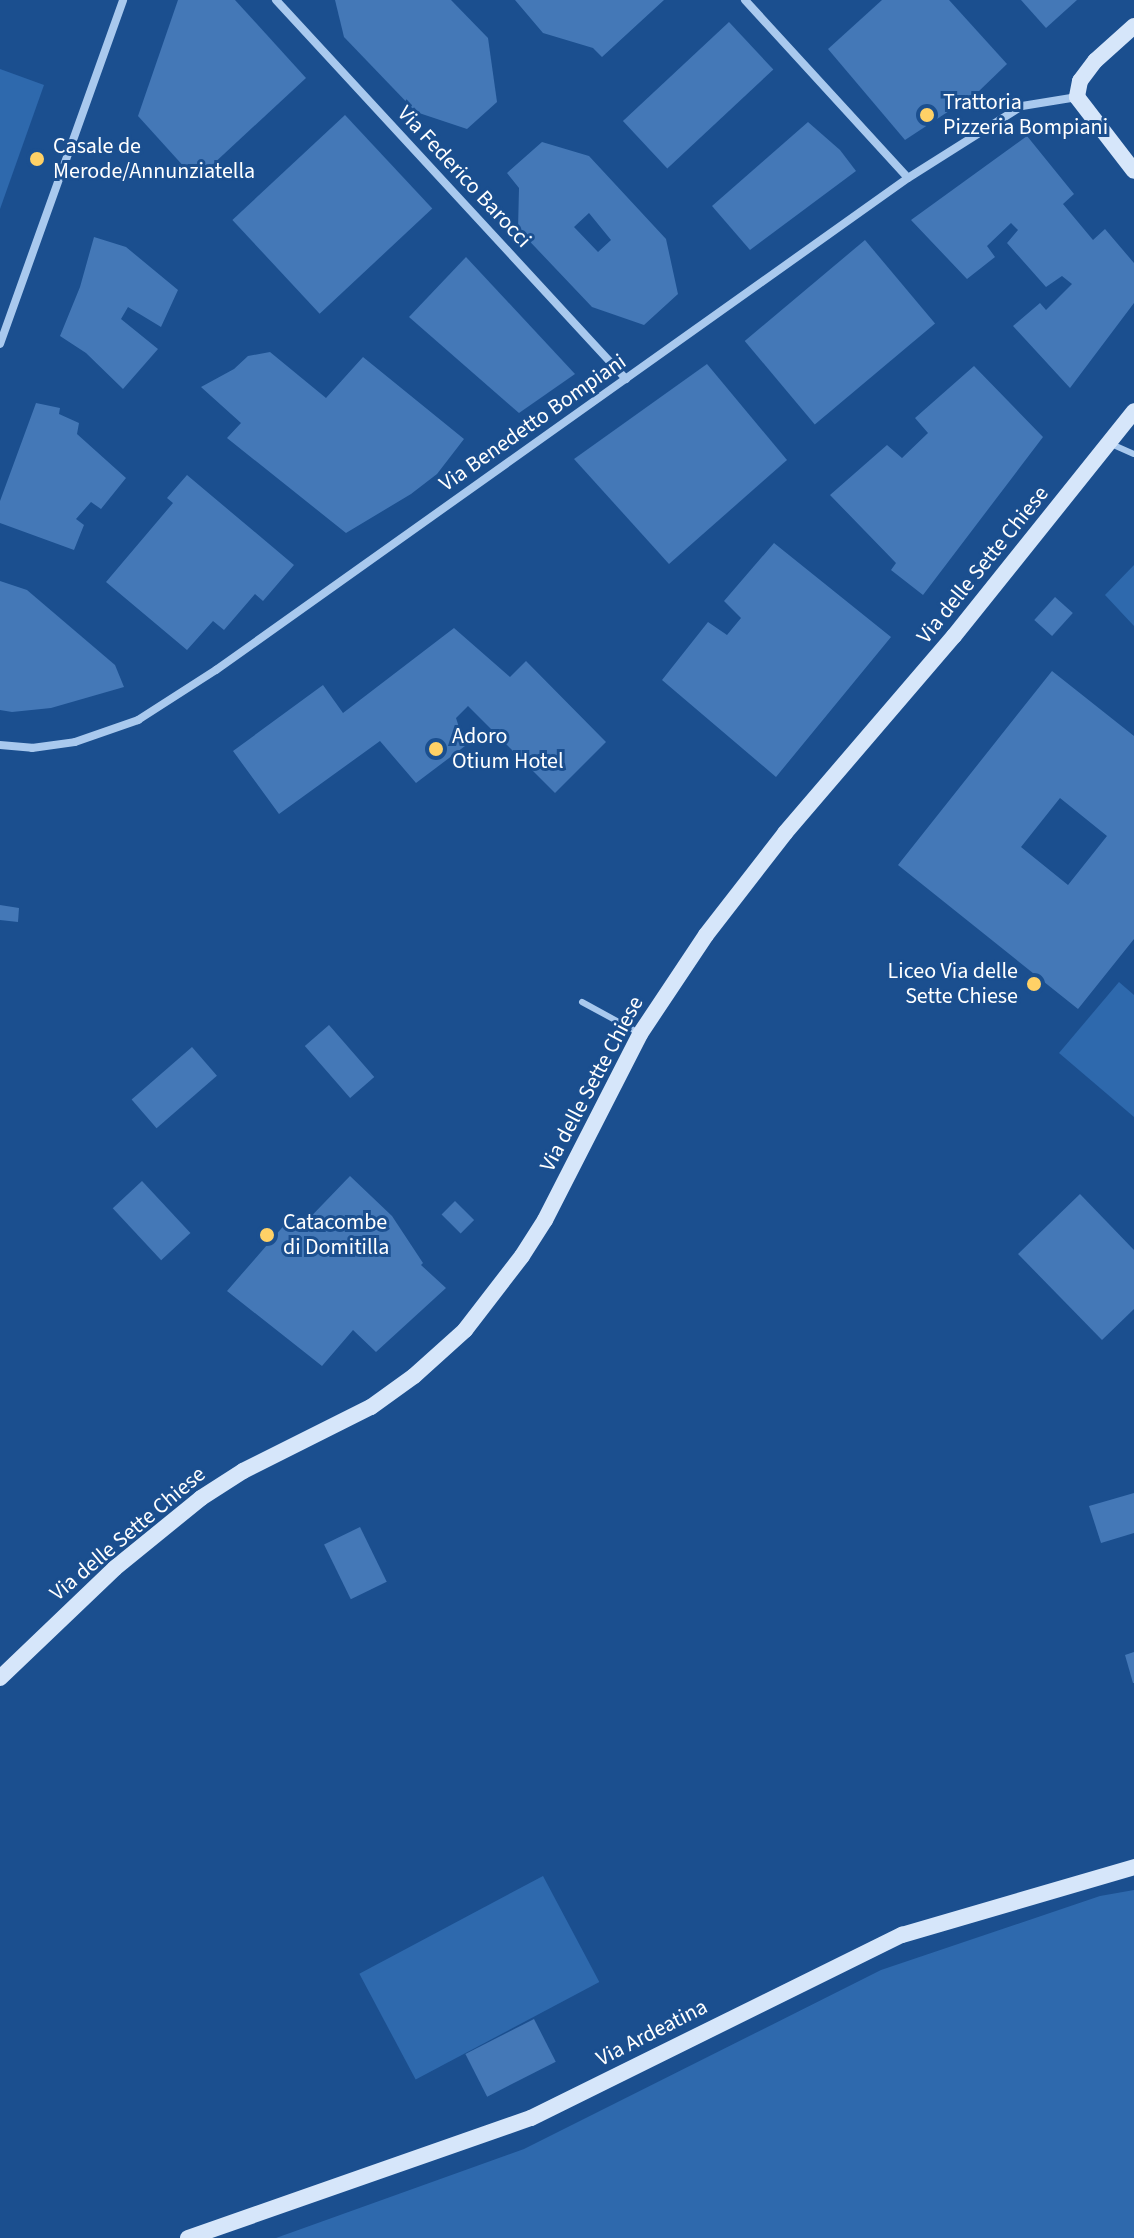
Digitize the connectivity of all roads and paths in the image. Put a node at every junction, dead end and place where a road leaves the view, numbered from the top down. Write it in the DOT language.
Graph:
graph roads {
  1 [pos="123,0"];
  2 [pos="276,0"];
  3 [pos="745,0"];
  4 [pos="1134,26"];
  5 [pos="1077,97"];
  6 [pos="1134,171"];
  7 [pos="908,178"];
  8 [pos="0,344"];
  9 [pos="626,379"];
  10 [pos="1134,411"];
  11 [pos="1109,443"];
  12 [pos="1134,454"];
  13 [pos="0,745"];
  14 [pos="582,1002"];
  15 [pos="640,1034"];
  16 [pos="0,1678"];
  17 [pos="1134,1867"];
  18 [pos="188,2238"];
  1 -- 8 [label="street"];
  2 -- 9 [label="street, Via Federico Barocci"];
  3 -- 7 [label="street"];
  4 -- 5 [label="main road"];
  5 -- 6 [label="main road"];
  5 -- 7 [label="street, Via Benedetto Bompiani"];
  7 -- 9 [label="street, Via Benedetto Bompiani"];
  9 -- 13 [label="street, Via Benedetto Bompiani"];
  10 -- 11 [label="main road, Via delle Sette Chiese"];
  11 -- 12 [label="lane"];
  11 -- 15 [label="main road, Via delle Sette Chiese"];
  14 -- 15 [label="lane"];
  15 -- 16 [label="main road, Via delle Sette Chiese"];
  17 -- 18 [label="main road, Via Ardeatina"];
}
